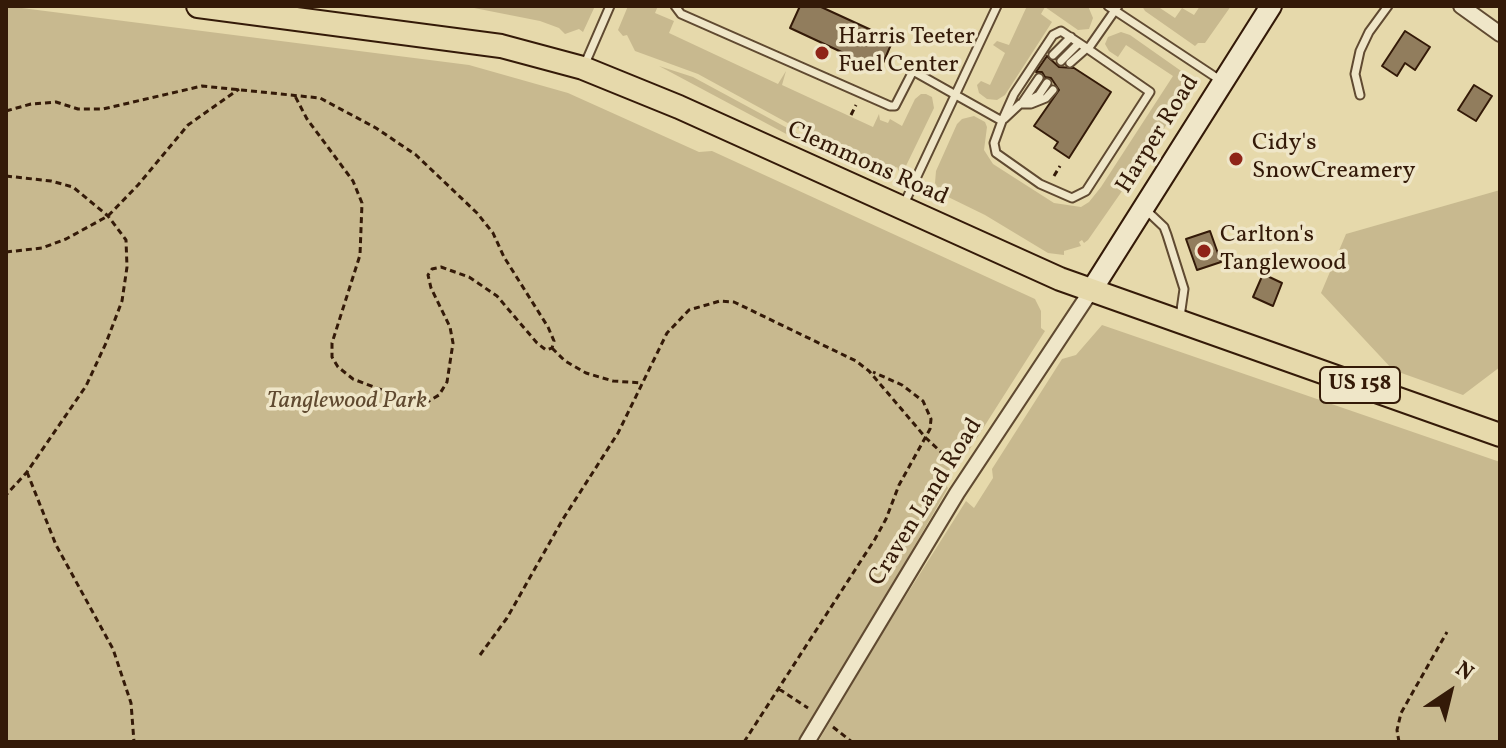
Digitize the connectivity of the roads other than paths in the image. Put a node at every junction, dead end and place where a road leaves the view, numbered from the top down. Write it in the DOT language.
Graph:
graph roads {
  1 [pos="198,6"];
  2 [pos="610,6"];
  3 [pos="675,6"];
  4 [pos="997,6"];
  5 [pos="1271,6"];
  6 [pos="1388,6"];
  7 [pos="1461,6"];
  8 [pos="1113,8"];
  9 [pos="1500,34"];
  10 [pos="1071,37"];
  11 [pos="1085,47"];
  12 [pos="1053,55"];
  13 [pos="1061,61"];
  14 [pos="1070,63"];
  15 [pos="583,68"];
  16 [pos="1039,78"];
  17 [pos="1223,82"];
  18 [pos="1050,87"];
  19 [pos="957,95"];
  20 [pos="1360,95"];
  21 [pos="1020,104"];
  22 [pos="1002,121"];
  23 [pos="1144,207"];
  24 [pos="901,210"];
  25 [pos="1091,291"];
  26 [pos="1180,320"];
  27 [pos="1500,435"];
  28 [pos="807,742"];
  1 -- 15 [label="main road, Clemmons Road / US 158"];
  2 -- 15 [label="lane"];
  3 -- 19 [label="lane"];
  4 -- 19 [label="lane"];
  5 -- 17 [label="main road, Harper Road"];
  6 -- 20 [label="lane"];
  7 -- 9 [label="street"];
  8 -- 11 [label="lane"];
  8 -- 17 [label="lane"];
  10 -- 11 [label="lane"];
  10 -- 12 [label="lane"];
  10 -- 22 [label="lane"];
  11 -- 13 [label="lane"];
  11 -- 14 [label="lane"];
  11 -- 22 [label="lane"];
  15 -- 24 [label="main road, Clemmons Road / US 158"];
  16 -- 21 [label="lane"];
  17 -- 23 [label="main road, Harper Road"];
  18 -- 21 [label="lane"];
  19 -- 22 [label="lane"];
  19 -- 24 [label="lane"];
  21 -- 22 [label="lane"];
  23 -- 25 [label="main road, Harper Road"];
  23 -- 26 [label="lane"];
  24 -- 25 [label="main road, Clemmons Road / US 158"];
  25 -- 26 [label="main road, Clemmons Road / US 158"];
  25 -- 28 [label="street, Craven Land Road"];
  26 -- 27 [label="main road, Clemmons Road / US 158"];
}
